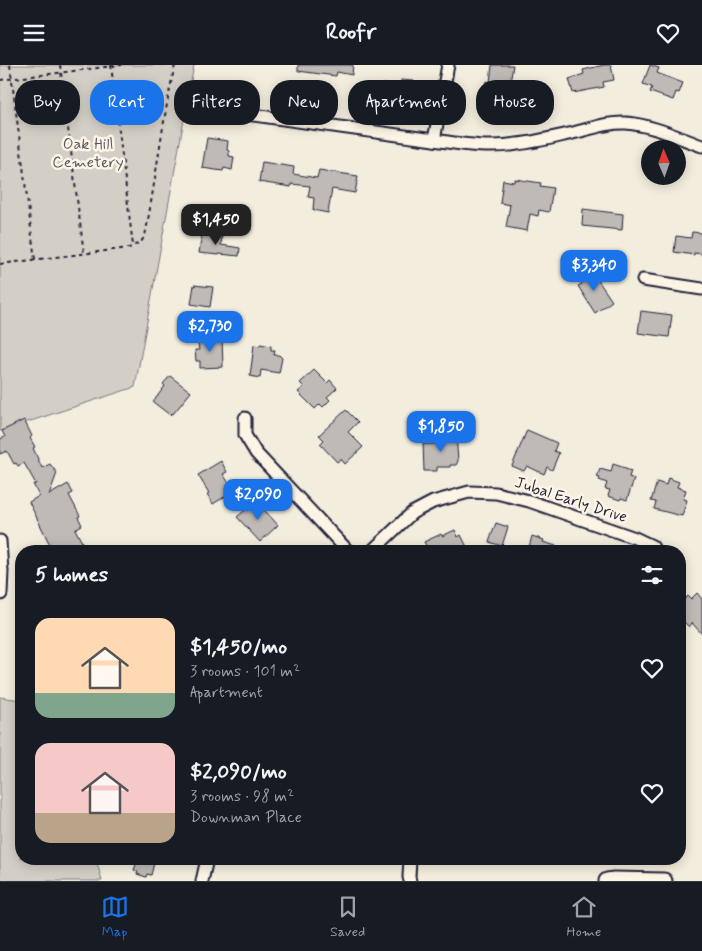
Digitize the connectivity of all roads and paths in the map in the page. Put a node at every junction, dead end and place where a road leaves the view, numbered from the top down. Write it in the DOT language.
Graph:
graph roads {
  1 [pos="10,65"];
  2 [pos="60,65"];
  3 [pos="122,65"];
  4 [pos="175,65"];
  5 [pos="448,65"];
  6 [pos="111,66"];
  7 [pos="61,72"];
  8 [pos="12,78"];
  9 [pos="0,80"];
  10 [pos="260,116"];
  11 [pos="434,140"];
  12 [pos="702,146"];
  13 [pos="133,247"];
  14 [pos="84,254"];
  15 [pos="34,260"];
  16 [pos="0,264"];
  17 [pos="643,280"];
  18 [pos="702,289"];
  19 [pos="245,418"];
  20 [pos="0,541"];
  21 [pos="342,545"];
  22 [pos="378,545"];
  23 [pos="650,545"];
  24 [pos="1,594"];
  25 [pos="206,865"];
  26 [pos="410,865"];
  27 [pos="202,881"];
  28 [pos="410,881"];
  29 [pos="607,881"];
  30 [pos="664,881"];
  1 -- 8 [label="path"];
  2 -- 7 [label="path"];
  3 -- 6 [label="path"];
  4 -- 13 [label="path"];
  5 -- 11 [label="street"];
  6 -- 7 [label="path"];
  6 -- 13 [label="path"];
  7 -- 8 [label="path"];
  7 -- 14 [label="path"];
  8 -- 9 [label="path"];
  8 -- 15 [label="path"];
  10 -- 11 [label="street"];
  11 -- 12 [label="street"];
  13 -- 14 [label="path"];
  14 -- 15 [label="path"];
  15 -- 16 [label="path"];
  17 -- 18 [label="street"];
  19 -- 21 [label="street"];
  20 -- 24 [label="street"];
  22 -- 23 [label="street, Jubal Early Drive"];
  25 -- 27 [label="street"];
  26 -- 28 [label="street"];
  29 -- 30 [label="street"];
}
